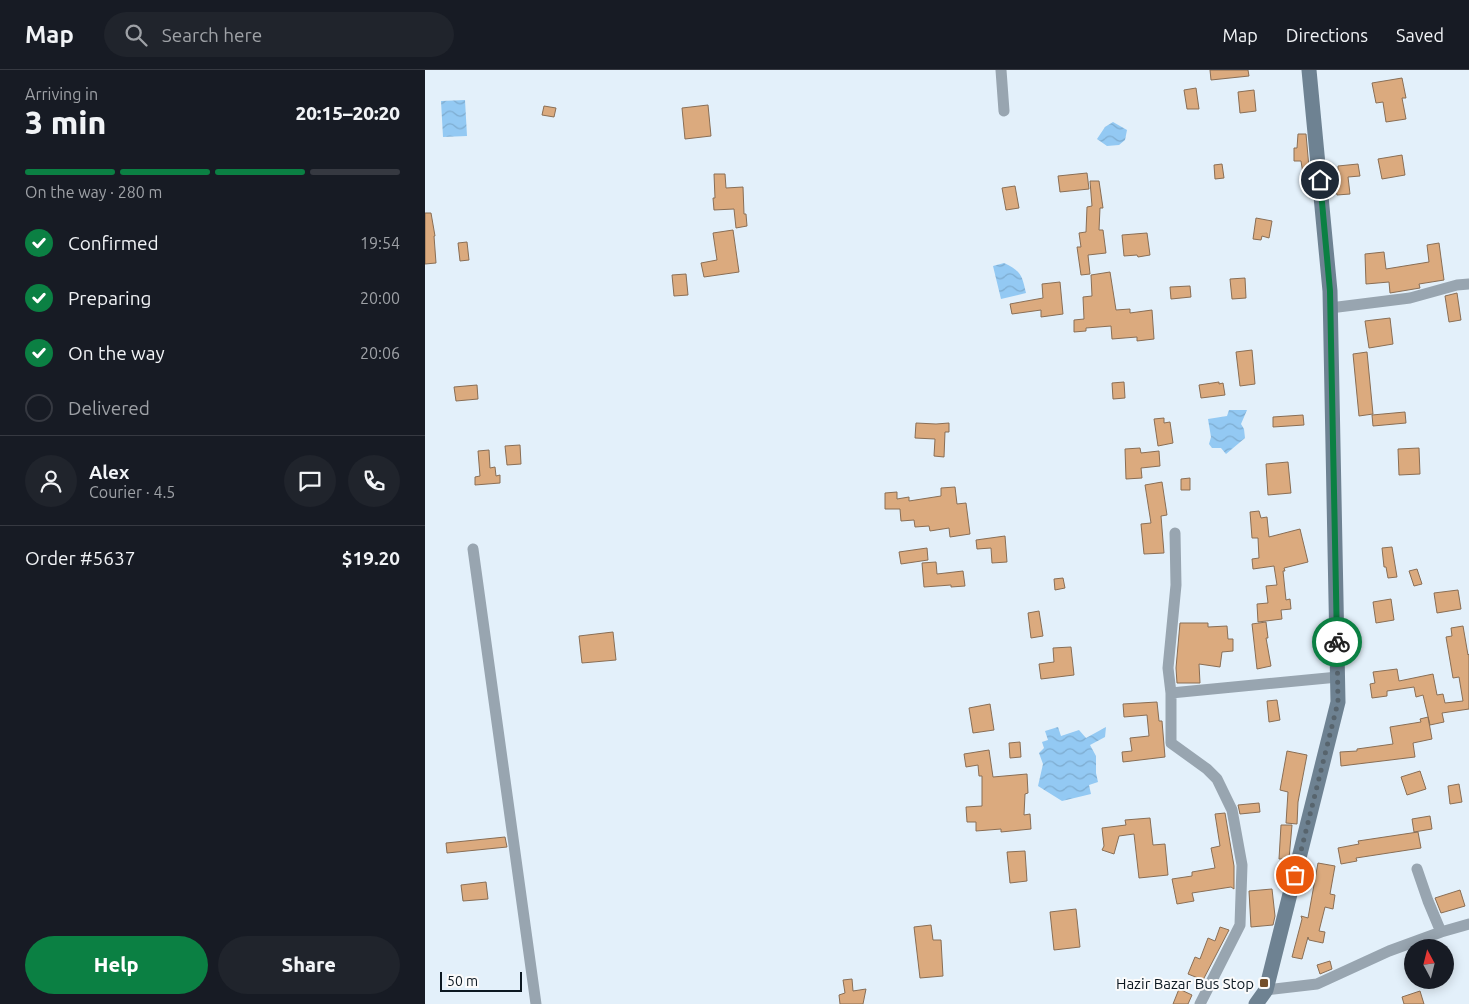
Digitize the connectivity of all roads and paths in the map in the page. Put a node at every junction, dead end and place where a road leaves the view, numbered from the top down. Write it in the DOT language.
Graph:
graph roads {
  1 [pos="1001,70"];
  2 [pos="1309,70"];
  3 [pos="1004,111"];
  4 [pos="1469,284"];
  5 [pos="1331,308"];
  6 [pos="1175,534"];
  7 [pos="473,549"];
  8 [pos="1338,677"];
  9 [pos="1171,693"];
  10 [pos="1417,869"];
  11 [pos="1469,924"];
  12 [pos="1441,932"];
  13 [pos="1266,990"];
  14 [pos="536,1004"];
  15 [pos="1200,1004"];
  16 [pos="1256,1004"];
  1 -- 3 [label="street"];
  2 -- 5 [label="main road"];
  4 -- 5 [label="street"];
  5 -- 8 [label="main road"];
  6 -- 9 [label="street"];
  7 -- 14 [label="street"];
  8 -- 9 [label="street"];
  8 -- 13 [label="main road"];
  9 -- 15 [label="street"];
  10 -- 12 [label="street"];
  11 -- 12 [label="street"];
  12 -- 13 [label="street"];
  13 -- 16 [label="main road"];
}
